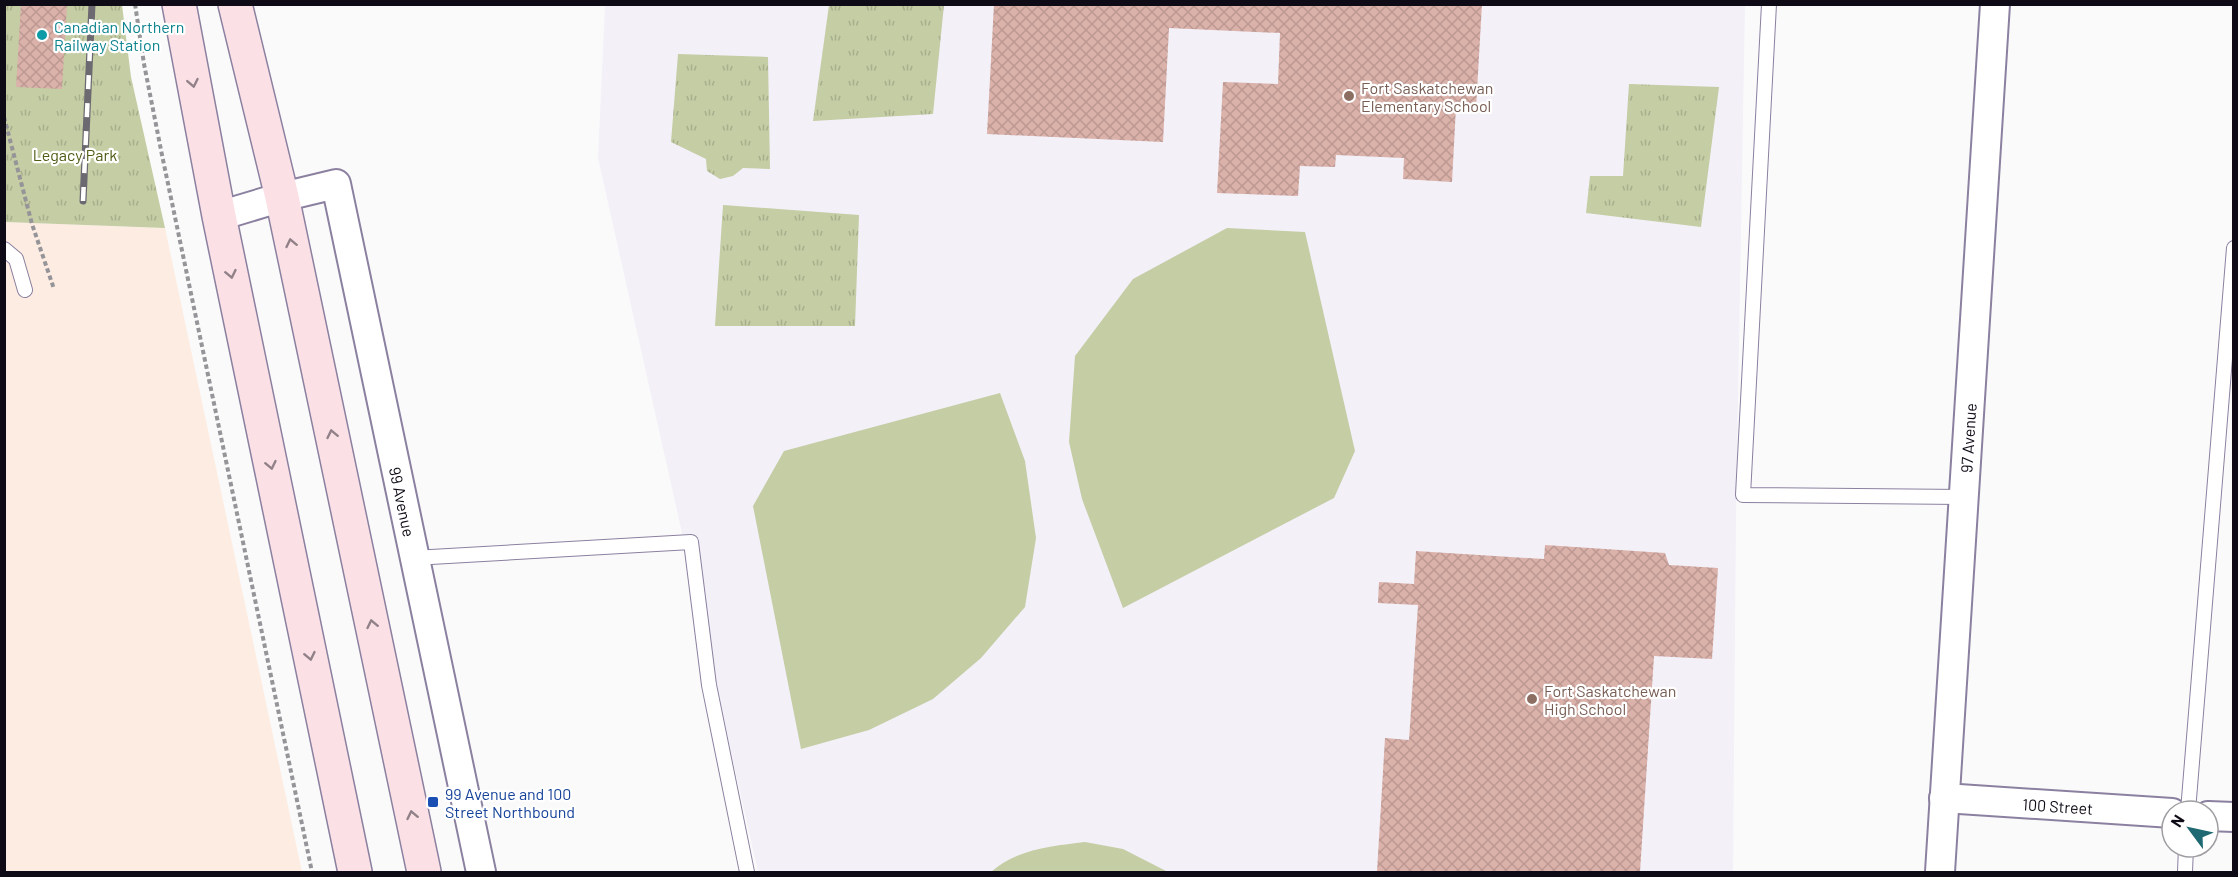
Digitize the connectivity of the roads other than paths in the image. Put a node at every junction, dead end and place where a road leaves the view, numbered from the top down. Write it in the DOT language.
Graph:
graph roads {
  1 [pos="179,4"];
  2 [pos="235,4"];
  3 [pos="1769,4"];
  4 [pos="1995,4"];
  5 [pos="282,197"];
  6 [pos="219,216"];
  7 [pos="2234,248"];
  8 [pos="4,249"];
  9 [pos="25,290"];
  10 [pos="1963,497"];
  11 [pos="413,558"];
  12 [pos="1944,798"];
  13 [pos="2189,799"];
  14 [pos="2160,812"];
  15 [pos="355,873"];
  16 [pos="424,873"];
  17 [pos="481,873"];
  18 [pos="747,873"];
  19 [pos="1940,873"];
  1 -- 6 [label="main road, one-way"];
  2 -- 5 [label="main road"];
  3 -- 10 [label="lane"];
  4 -- 10 [label="street, 97 Avenue"];
  5 -- 6 [label="street, 99 Avenue"];
  5 -- 11 [label="street, 99 Avenue"];
  16 -- 5 [label="main road, one-way"];
  6 -- 15 [label="main road, one-way"];
  7 -- 13 [label="lane"];
  8 -- 9 [label="lane"];
  10 -- 12 [label="street, 97 Avenue"];
  11 -- 17 [label="street, 99 Avenue"];
  11 -- 18 [label="lane"];
  12 -- 14 [label="street, 100 Street"];
  12 -- 19 [label="street, 97 Avenue"];
}
